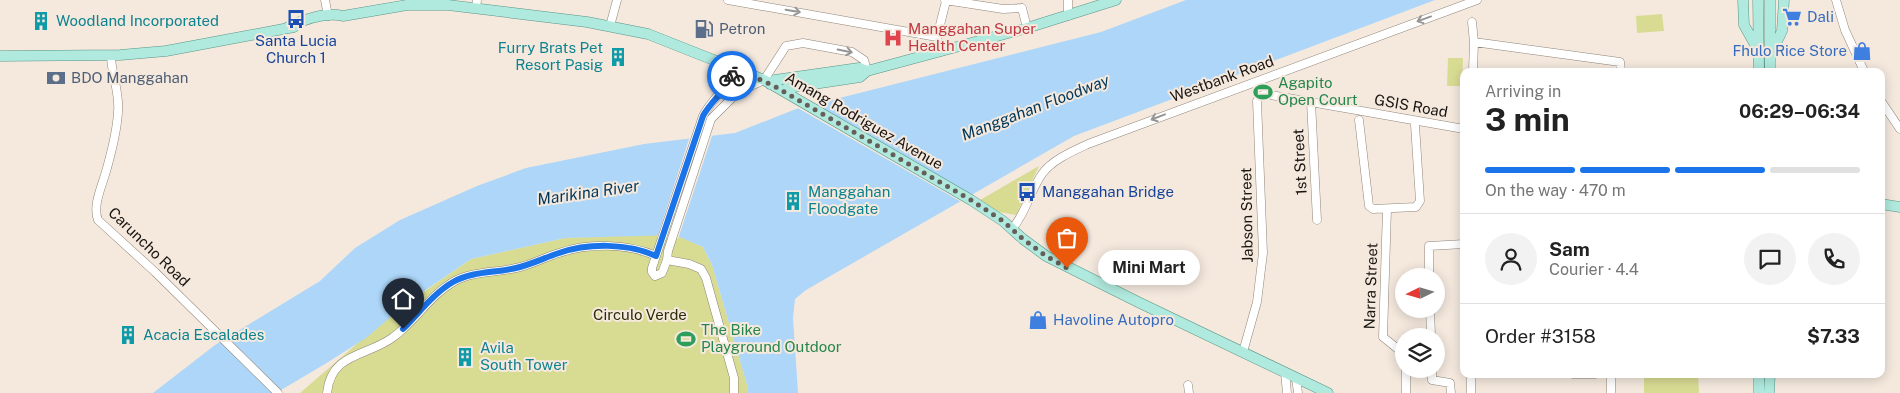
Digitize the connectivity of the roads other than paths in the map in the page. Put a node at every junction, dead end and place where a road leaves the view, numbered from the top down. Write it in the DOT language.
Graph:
graph roads {
  1 [pos="325,0"];
  2 [pos="617,0"];
  3 [pos="728,0"];
  4 [pos="945,0"];
  5 [pos="1068,0"];
  6 [pos="1116,0"];
  7 [pos="1477,0"];
  8 [pos="1743,0"];
  9 [pos="1758,0"];
  10 [pos="1770,0"];
  11 [pos="1784,0"];
  12 [pos="1836,0"];
  13 [pos="418,2"];
  14 [pos="970,2"];
  15 [pos="477,4"];
  16 [pos="1024,4"];
  17 [pos="328,16"];
  18 [pos="343,16"];
  19 [pos="1068,16"];
  20 [pos="1472,22"];
  21 [pos="610,26"];
  22 [pos="288,27"];
  23 [pos="1027,28"];
  24 [pos="937,37"];
  25 [pos="1474,42"];
  26 [pos="1759,51"];
  27 [pos="940,52"];
  28 [pos="111,55"];
  29 [pos="0,56"];
  30 [pos="1770,57"];
  31 [pos="724,64"];
  32 [pos="735,68"];
  33 [pos="1473,68"];
  34 [pos="1621,68"];
  35 [pos="1759,68"];
  36 [pos="1770,68"];
  37 [pos="1863,68"];
  38 [pos="867,71"];
  39 [pos="1260,80"];
  40 [pos="767,82"];
  41 [pos="724,90"];
  42 [pos="783,91"];
  43 [pos="1265,94"];
  44 [pos="732,98"];
  45 [pos="1311,102"];
  46 [pos="1885,107"];
  47 [pos="1889,113"];
  48 [pos="1885,115"];
  49 [pos="1359,120"];
  50 [pos="1415,125"];
  51 [pos="1460,128"];
  52 [pos="1900,129"];
  53 [pos="1885,205"];
  54 [pos="1900,207"];
  55 [pos="1387,208"];
  56 [pos="1318,220"];
  57 [pos="1012,229"];
  58 [pos="1460,244"];
  59 [pos="658,251"];
  60 [pos="667,255"];
  61 [pos="1429,268"];
  62 [pos="1395,347"];
  63 [pos="1243,352"];
  64 [pos="1285,372"];
  65 [pos="1296,378"];
  66 [pos="1406,378"];
  67 [pos="1432,378"];
  68 [pos="1471,378"];
  69 [pos="1611,378"];
  70 [pos="1759,378"];
  71 [pos="1770,378"];
  72 [pos="278,393"];
  73 [pos="327,393"];
  74 [pos="734,393"];
  75 [pos="1287,393"];
  76 [pos="1298,393"];
  77 [pos="1328,393"];
  78 [pos="1406,393"];
  79 [pos="1451,393"];
  80 [pos="1472,393"];
  81 [pos="1611,393"];
  82 [pos="1759,393"];
  83 [pos="1769,393"];
  1 -- 17 [label="street"];
  2 -- 21 [label="street"];
  3 -- 24 [label="street, one-way"];
  4 -- 14 [label="street"];
  4 -- 24 [label="street"];
  5 -- 19 [label="street"];
  6 -- 19 [label="main road"];
  7 -- 39 [label="street, Westbank Road, one-way"];
  8 -- 26 [label="main road"];
  9 -- 26 [label="main road"];
  10 -- 30 [label="main road"];
  11 -- 30 [label="main road"];
  12 -- 37 [label="street"];
  13 -- 15 [label="main road, Amang Rodriguez Avenue"];
  13 -- 18 [label="main road, Amang Rodriguez Avenue"];
  14 -- 16 [label="street"];
  15 -- 21 [label="main road, Amang Rodriguez Avenue"];
  16 -- 23 [label="street"];
  17 -- 18 [label="main road, Amang Rodriguez Avenue"];
  17 -- 22 [label="main road, Amang Rodriguez Avenue"];
  18 -- 22 [label="main road, Amang Rodriguez Avenue"];
  19 -- 23 [label="main road"];
  20 -- 25 [label="street"];
  21 -- 31 [label="main road, Amang Rodriguez Avenue"];
  22 -- 28 [label="main road, Amang Rodriguez Avenue"];
  23 -- 27 [label="main road"];
  24 -- 27 [label="street"];
  25 -- 33 [label="street"];
  25 -- 34 [label="street"];
  26 -- 35 [label="main road"];
  27 -- 38 [label="main road"];
  28 -- 29 [label="main road, Amang Rodriguez Avenue"];
  28 -- 72 [label="street, Caruncho Road"];
  30 -- 36 [label="main road"];
  31 -- 32 [label="main road, Amang Rodriguez Avenue"];
  31 -- 41 [label="street"];
  32 -- 40 [label="main road, Amang Rodriguez Avenue"];
  32 -- 41 [label="street"];
  38 -- 40 [label="main road"];
  40 -- 38 [label="street, one-way"];
  38 -- 42 [label="main road"];
  39 -- 43 [label="street"];
  39 -- 57 [label="street, Westbank Road, one-way"];
  40 -- 42 [label="main road, Amang Rodriguez Avenue"];
  40 -- 44 [label="street"];
  41 -- 44 [label="street"];
  41 -- 59 [label="street"];
  42 -- 57 [label="main road, Amang Rodriguez Avenue"];
  43 -- 45 [label="street, GSIS Road"];
  43 -- 63 [label="street, Jabson Street"];
  44 -- 60 [label="street"];
  45 -- 51 [label="street, GSIS Road"];
  45 -- 56 [label="street, 1st Street"];
  46 -- 47 [label="street"];
  47 -- 48 [label="street"];
  47 -- 52 [label="street"];
  49 -- 55 [label="street"];
  50 -- 55 [label="street"];
  53 -- 54 [label="main road"];
  55 -- 62 [label="street, Narra Street"];
  57 -- 63 [label="main road, Amang Rodriguez Avenue"];
  58 -- 61 [label="street"];
  59 -- 60 [label="street"];
  59 -- 60 [label="street"];
  59 -- 73 [label="street"];
  60 -- 74 [label="street"];
  63 -- 64 [label="main road, Amang Rodriguez Avenue"];
  64 -- 65 [label="main road, Amang Rodriguez Avenue"];
  64 -- 75 [label="street"];
  65 -- 76 [label="street"];
  65 -- 77 [label="main road, Amang Rodriguez Avenue"];
  66 -- 78 [label="street"];
  67 -- 79 [label="street"];
  68 -- 80 [label="street"];
  69 -- 81 [label="street"];
  70 -- 82 [label="main road"];
  71 -- 83 [label="main road"];
}
